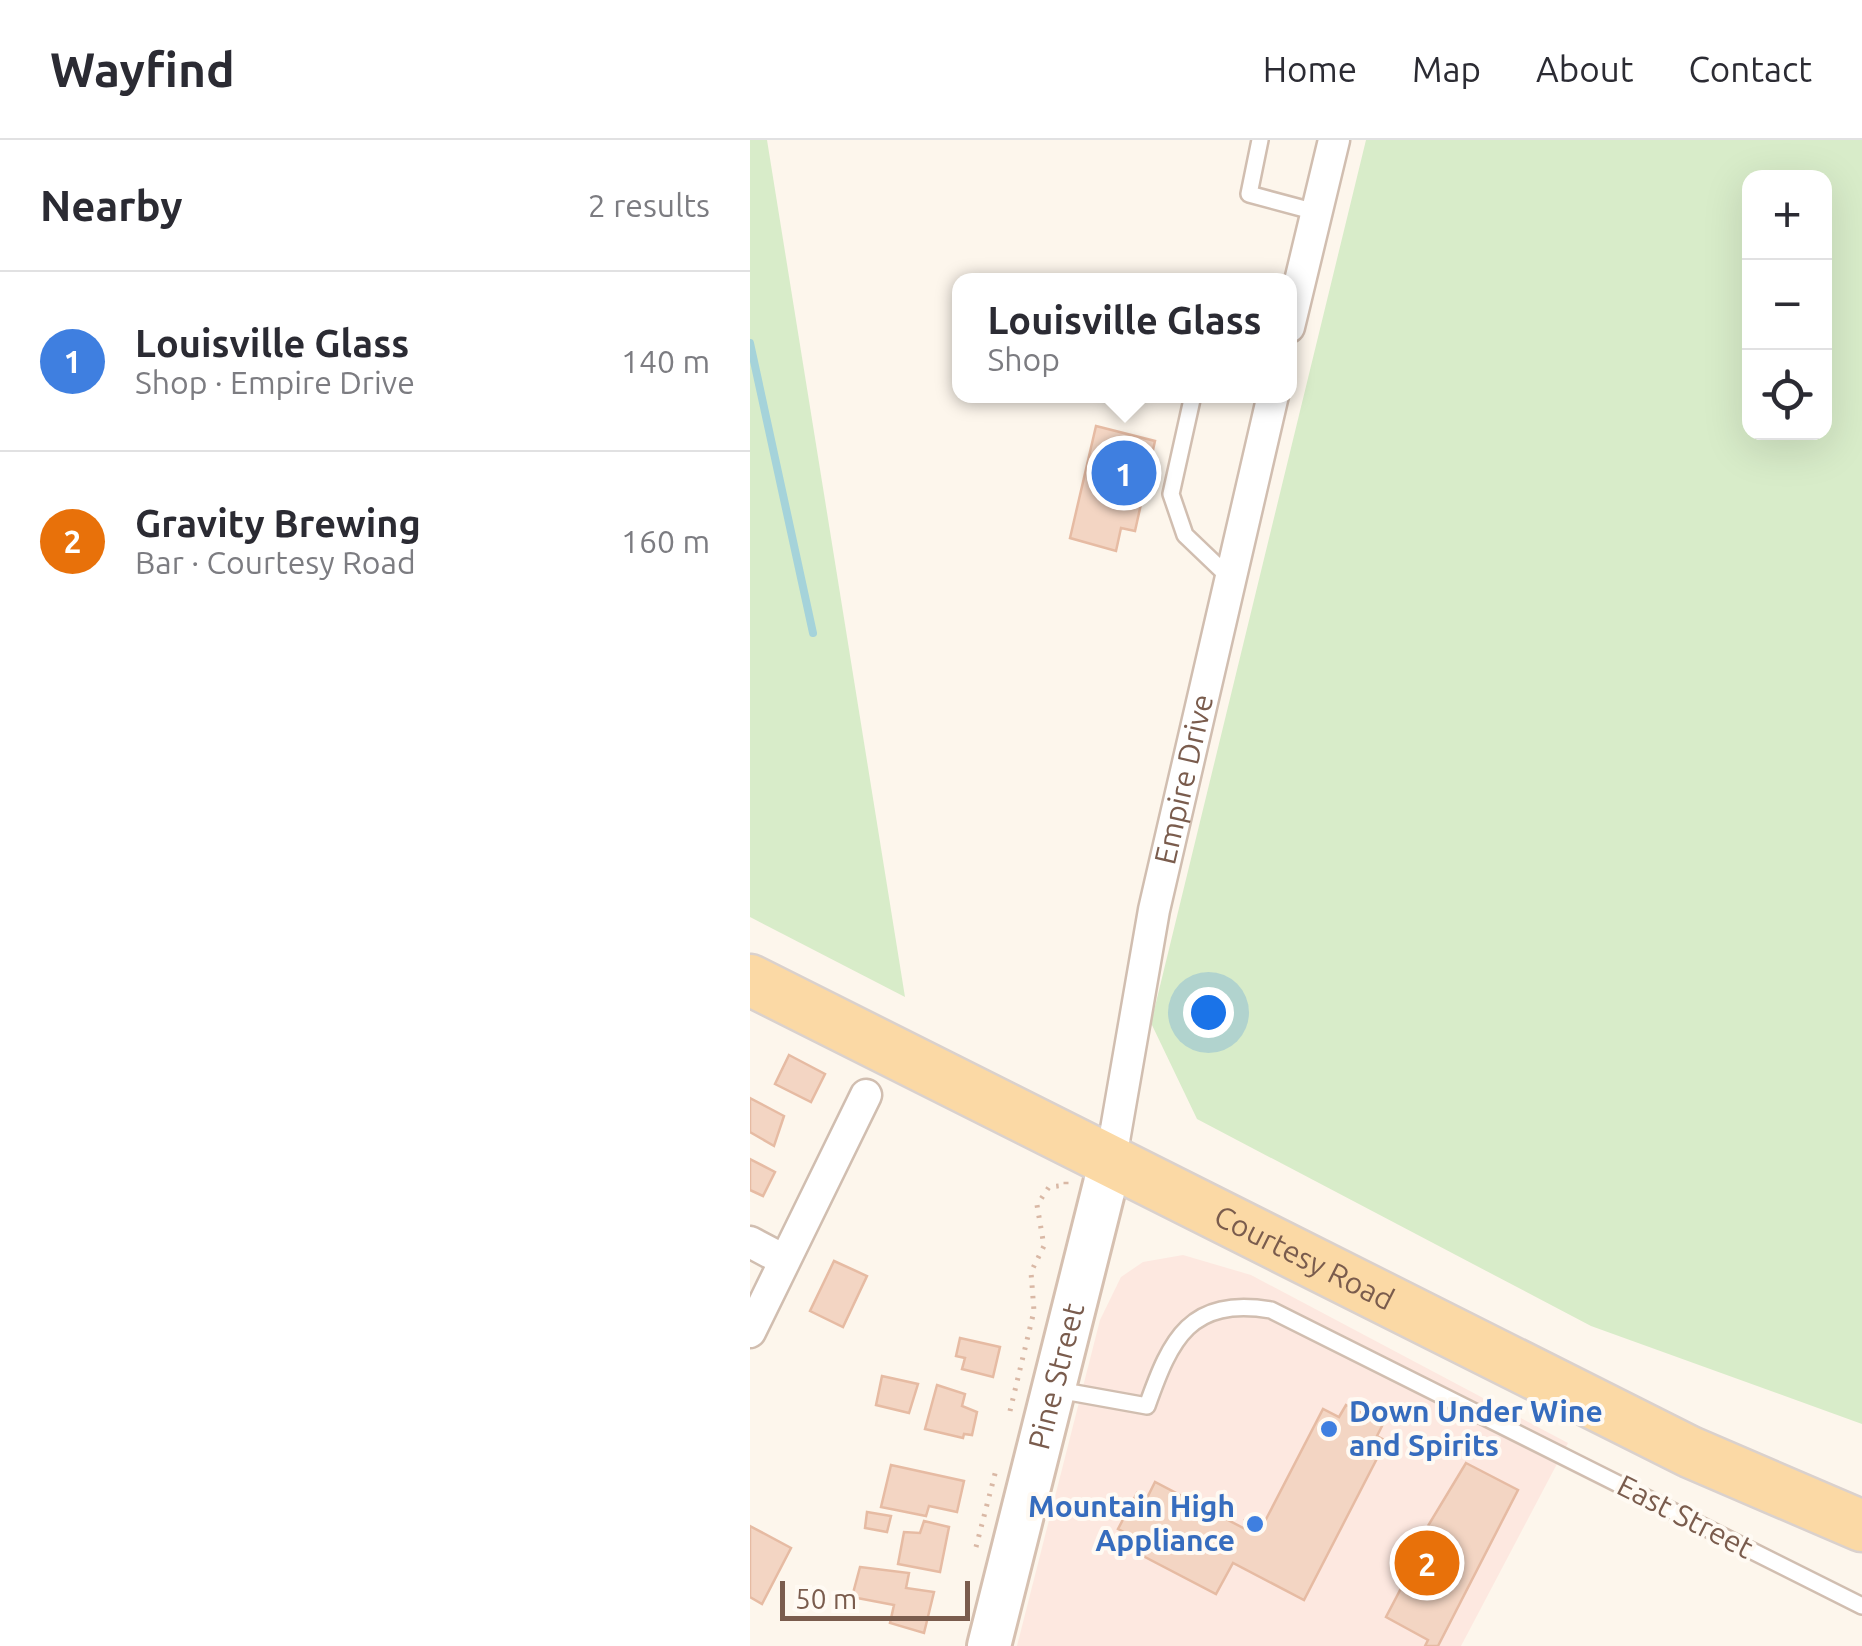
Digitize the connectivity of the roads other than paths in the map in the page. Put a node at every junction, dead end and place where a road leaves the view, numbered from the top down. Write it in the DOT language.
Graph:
graph roads {
  1 [pos="1260,140"];
  2 [pos="1334,140"];
  3 [pos="1316,212"];
  4 [pos="1297,293"];
  5 [pos="1191,403"];
  6 [pos="1271,403"];
  7 [pos="1231,579"];
  8 [pos="750,980"];
  9 [pos="866,1095"];
  10 [pos="1089,1153"];
  11 [pos="750,1242"];
  12 [pos="784,1260"];
  13 [pos="750,1332"];
  14 [pos="1053,1389"];
  15 [pos="1862,1526"];
  16 [pos="1862,1606"];
  17 [pos="990,1646"];
  1 -- 3 [label="lane"];
  2 -- 3 [label="street"];
  3 -- 4 [label="street"];
  5 -- 7 [label="lane"];
  6 -- 7 [label="street, Empire Drive"];
  7 -- 10 [label="street, Empire Drive"];
  8 -- 10 [label="main road, Courtesy Road"];
  9 -- 12 [label="street"];
  10 -- 14 [label="street, Pine Street"];
  10 -- 15 [label="main road, Courtesy Road"];
  11 -- 12 [label="street"];
  12 -- 13 [label="street"];
  14 -- 16 [label="lane, East Street"];
  14 -- 17 [label="street, Pine Street"];
}
